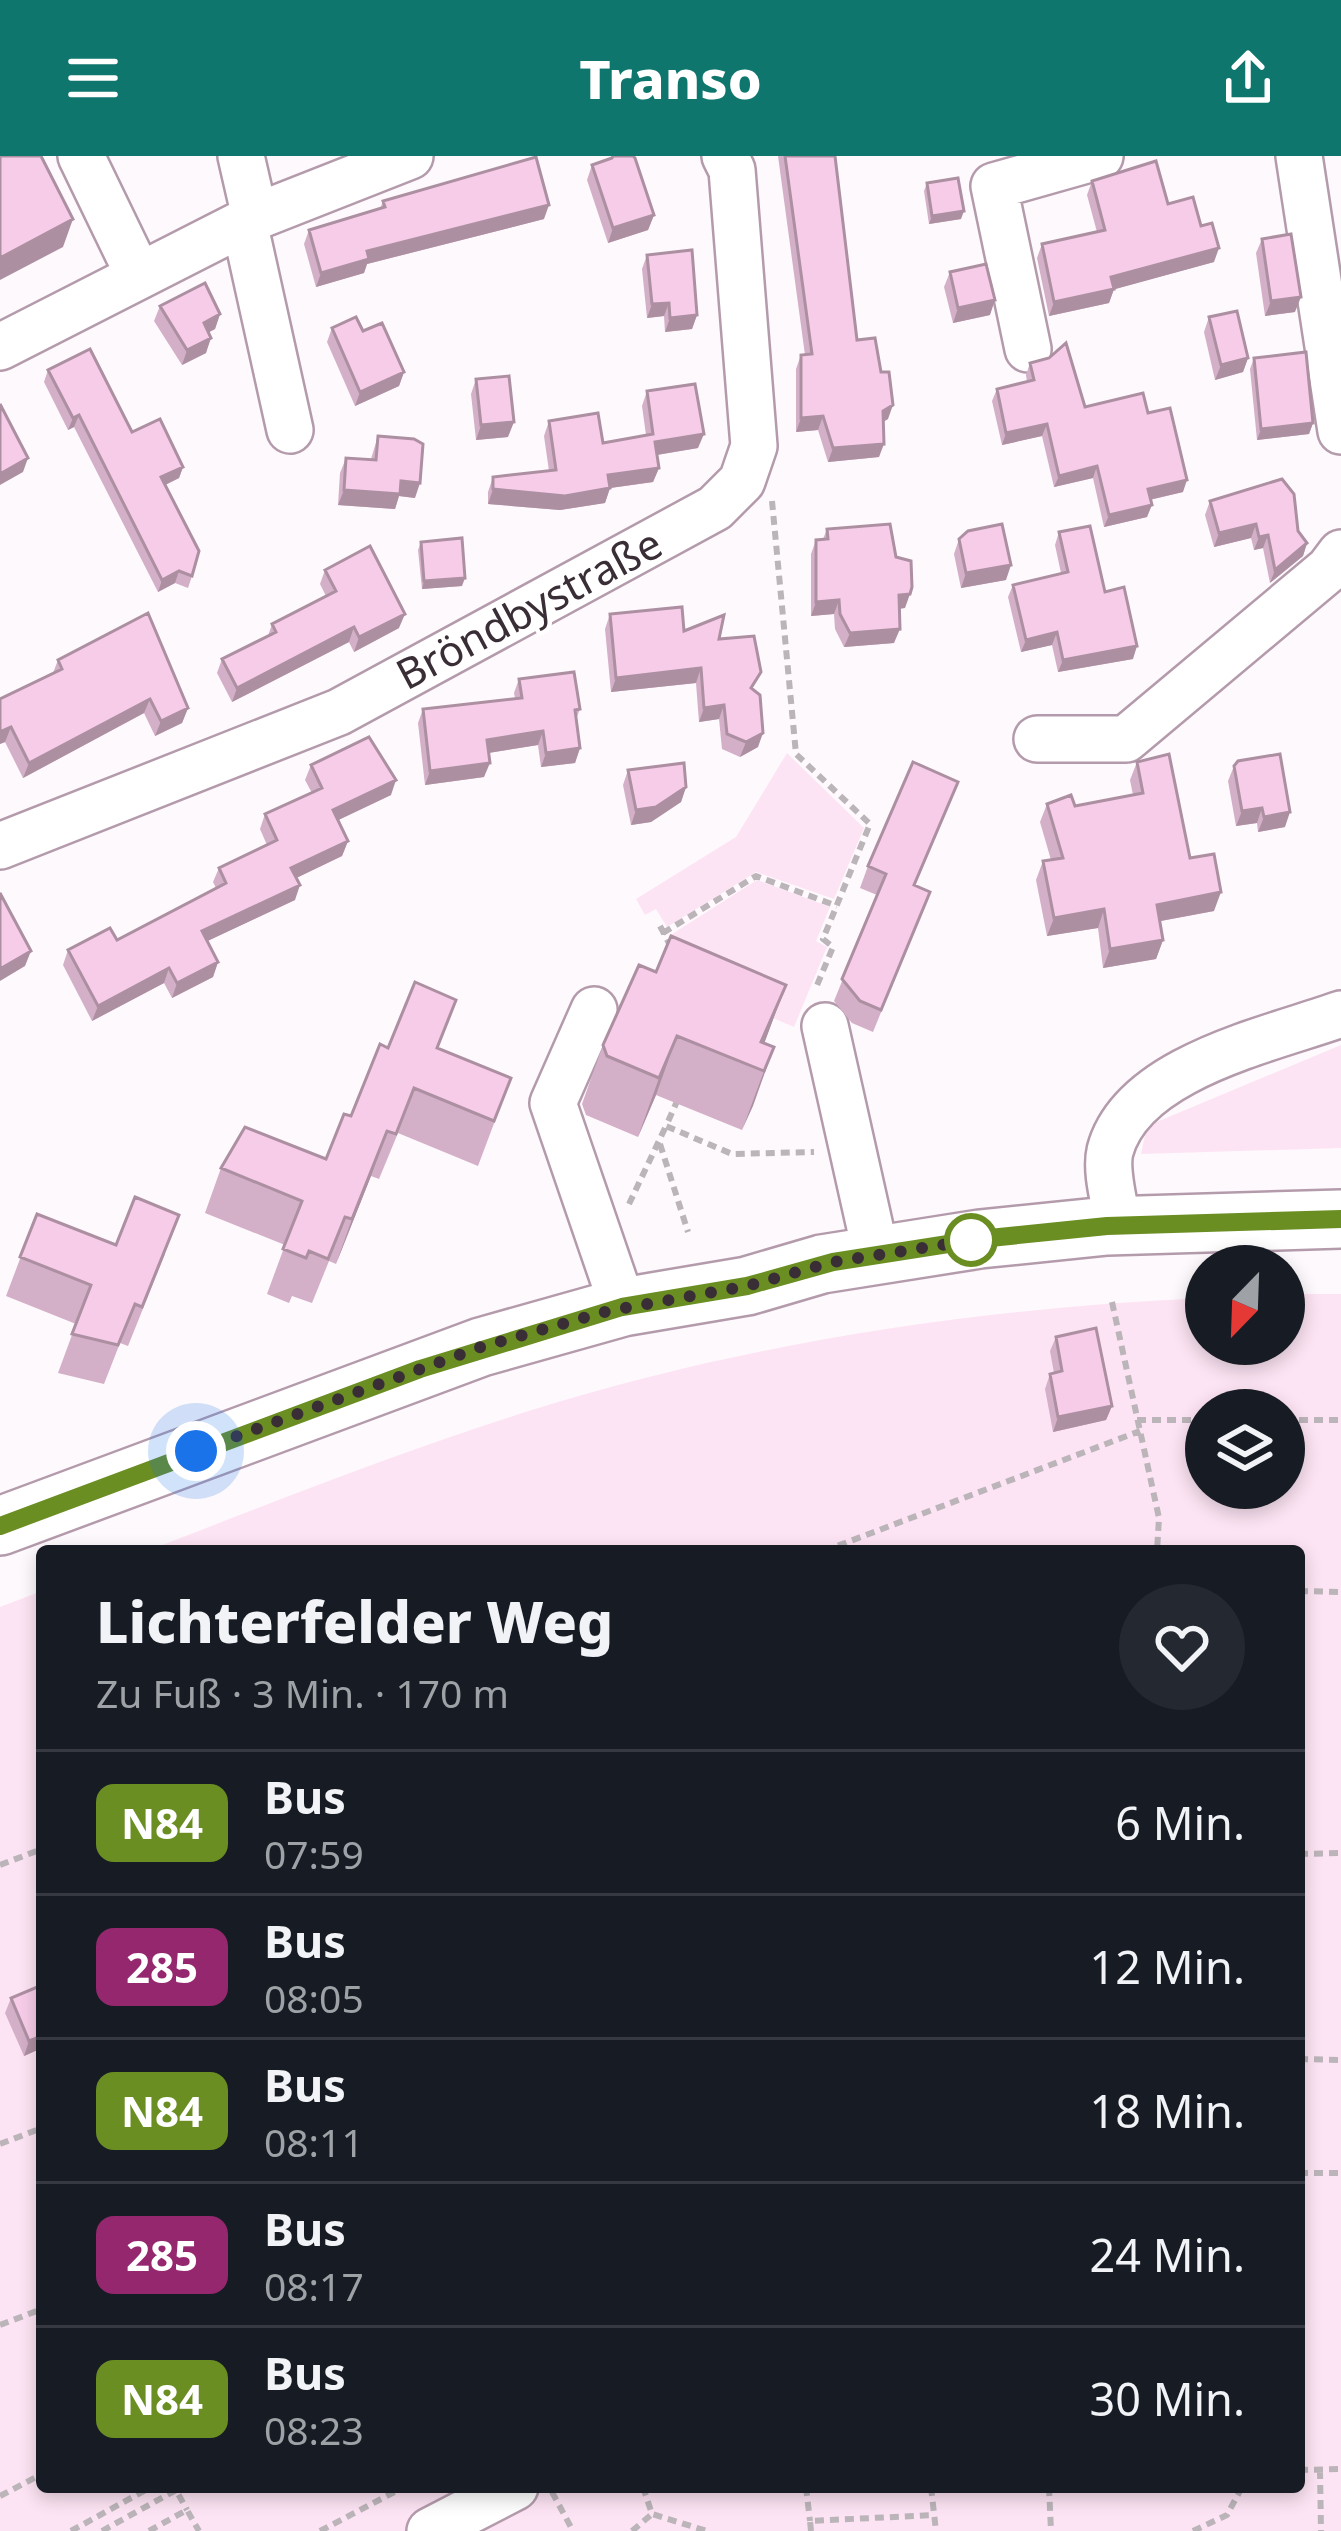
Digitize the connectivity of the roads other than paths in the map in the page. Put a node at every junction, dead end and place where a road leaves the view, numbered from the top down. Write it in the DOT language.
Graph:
graph roads {
  1 [pos="81,156"];
  2 [pos="241,156"];
  3 [pos="410,156"];
  4 [pos="725,156"];
  5 [pos="1100,156"];
  6 [pos="1299,156"];
  7 [pos="250,220"];
  8 [pos="139,276"];
  9 [pos="0,347"];
  10 [pos="1028,349"];
  11 [pos="290,430"];
  12 [pos="1341,431"];
  13 [pos="1341,553"];
  14 [pos="1037,739"];
  15 [pos="0,846"];
  16 [pos="594,1010"];
  17 [pos="1341,1014"];
  18 [pos="816,1019"];
  19 [pos="1341,1219"];
  20 [pos="1118,1225"];
  21 [pos="877,1254"];
  22 [pos="622,1307"];
  23 [pos="0,1526"];
  24 [pos="520,2493"];
  25 [pos="430,2531"];
  1 -- 8 [label="street"];
  2 -- 7 [label="street"];
  3 -- 7 [label="street"];
  4 -- 15 [label="street, Bröndbystraße"];
  5 -- 10 [label="street"];
  6 -- 12 [label="street"];
  7 -- 8 [label="street"];
  7 -- 11 [label="street"];
  8 -- 9 [label="street"];
  13 -- 14 [label="street"];
  16 -- 22 [label="street"];
  17 -- 20 [label="street"];
  18 -- 21 [label="street"];
  19 -- 20 [label="main road"];
  20 -- 21 [label="main road"];
  21 -- 22 [label="main road"];
  22 -- 23 [label="main road"];
  24 -- 25 [label="street"];
}
